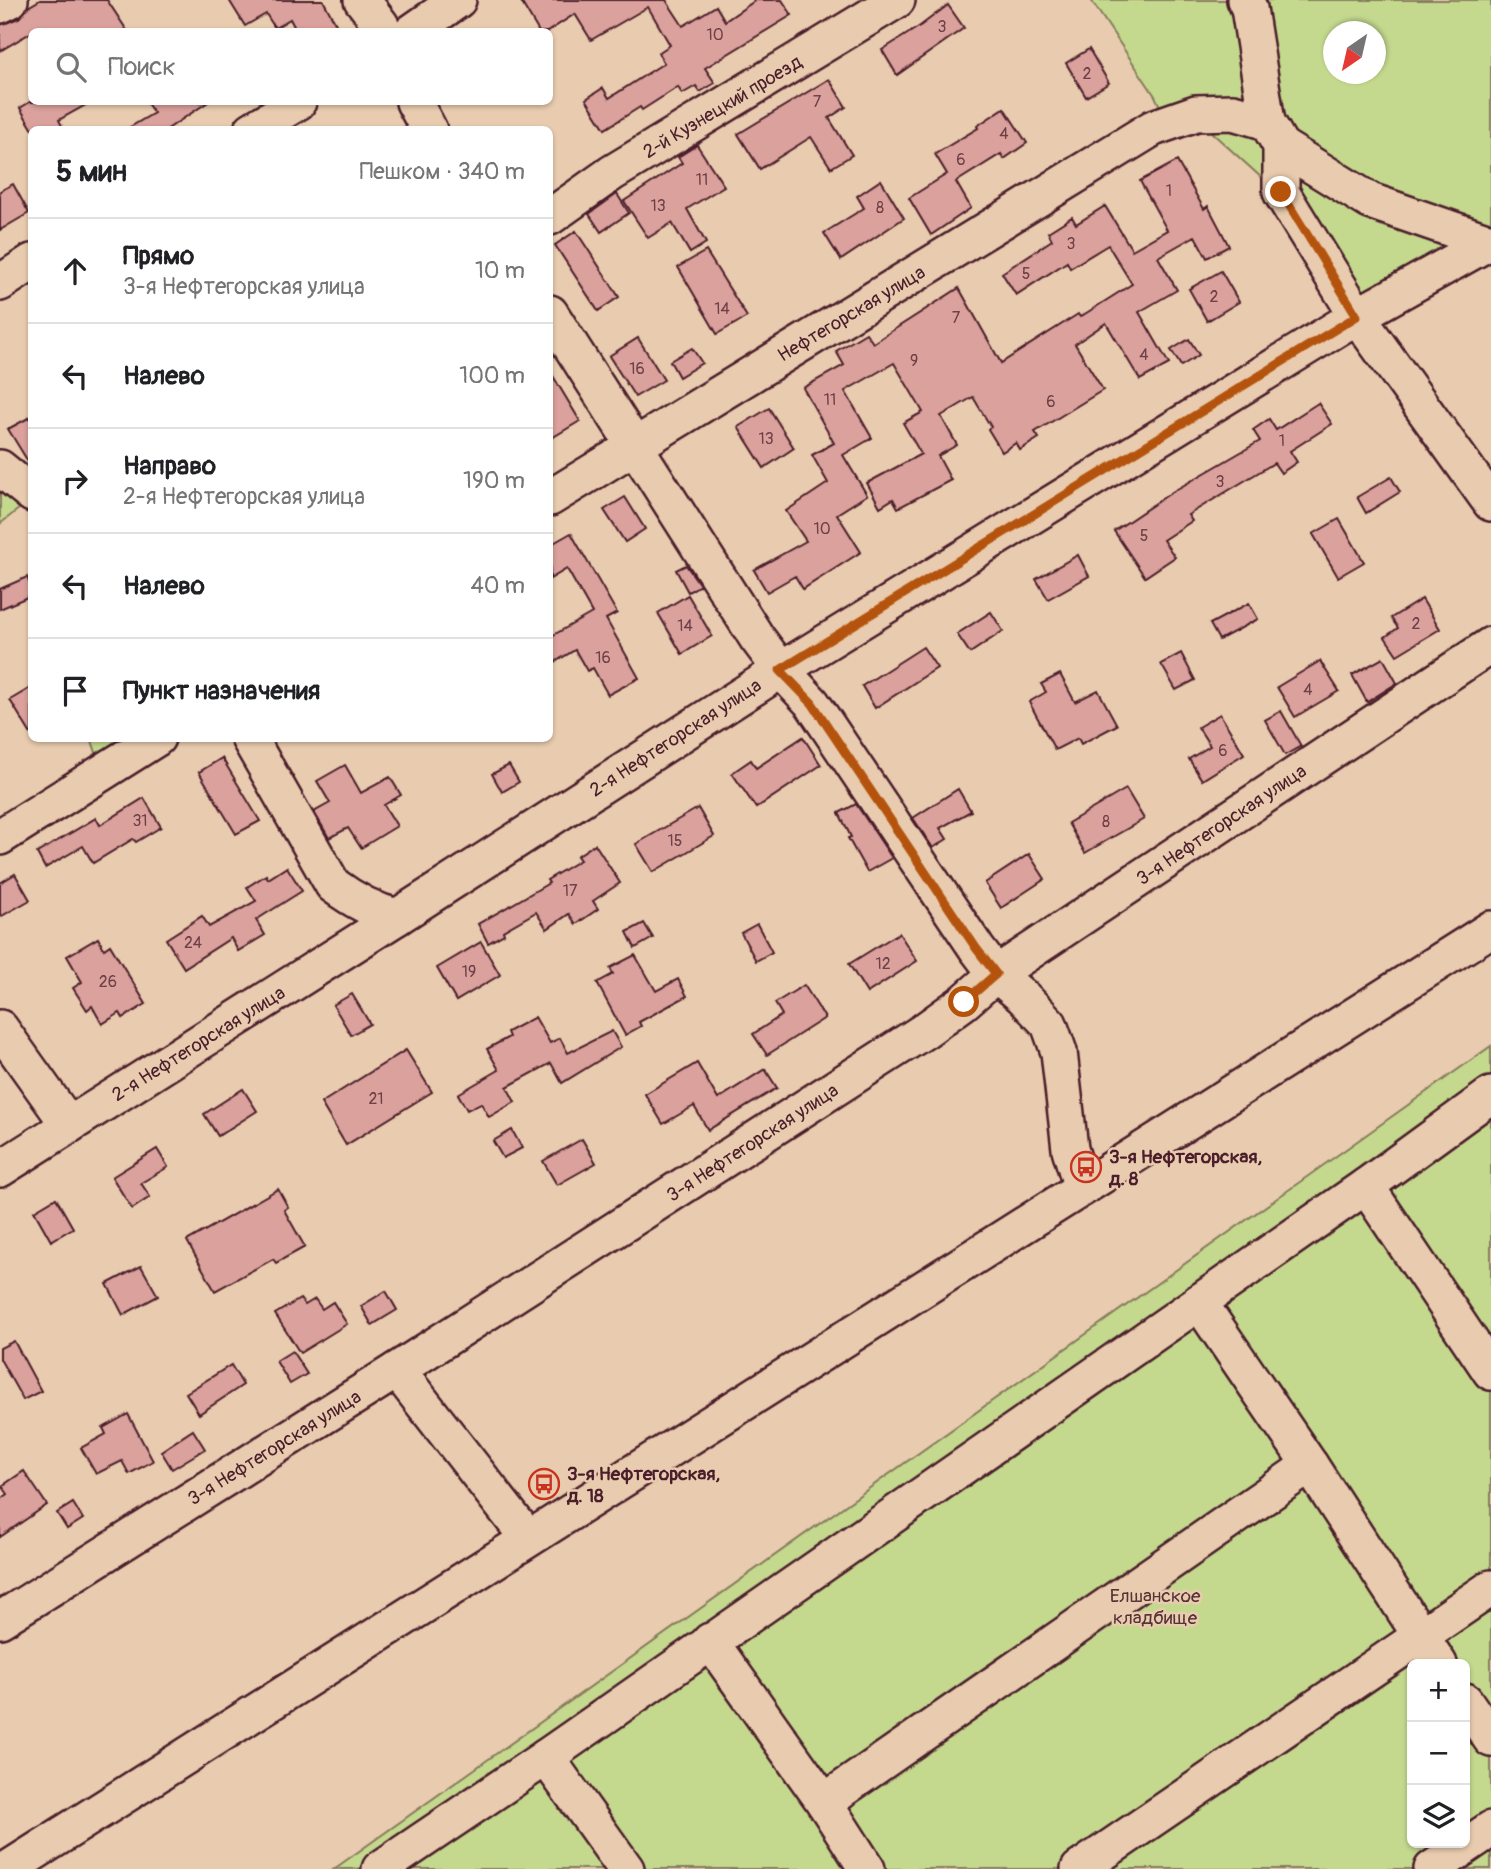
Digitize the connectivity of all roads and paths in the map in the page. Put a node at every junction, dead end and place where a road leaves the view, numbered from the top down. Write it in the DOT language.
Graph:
graph roads {
  1 [pos="10,0"];
  2 [pos="362,0"];
  3 [pos="458,0"];
  4 [pos="897,0"];
  5 [pos="1245,0"];
  6 [pos="0,5"];
  7 [pos="382,28"];
  8 [pos="418,28"];
  9 [pos="293,105"];
  10 [pos="416,105"];
  11 [pos="259,126"];
  12 [pos="427,126"];
  13 [pos="1274,134"];
  14 [pos="553,215"];
  15 [pos="1490,241"];
  16 [pos="28,265"];
  17 [pos="0,283"];
  18 [pos="1357,316"];
  19 [pos="553,318"];
  20 [pos="634,446"];
  21 [pos="0,468"];
  22 [pos="28,491"];
  23 [pos="553,496"];
  24 [pos="1491,503"];
  25 [pos="1491,645"];
  26 [pos="780,670"];
  27 [pos="151,742"];
  28 [pos="251,742"];
  29 [pos="0,837"];
  30 [pos="397,917"];
  31 [pos="1491,929"];
  32 [pos="996,974"];
  33 [pos="0,1028"];
  34 [pos="1491,1095"];
  35 [pos="69,1125"];
  36 [pos="0,1169"];
  37 [pos="1366,1186"];
  38 [pos="1082,1188"];
  39 [pos="1199,1302"];
  40 [pos="397,1370"];
  41 [pos="1491,1372"];
  42 [pos="1310,1465"];
  43 [pos="528,1538"];
  44 [pos="1491,1588"];
  45 [pos="0,1620"];
  46 [pos="710,1641"];
  47 [pos="1430,1650"];
  48 [pos="1470,1708"];
  49 [pos="1491,1740"];
  50 [pos="546,1757"];
  51 [pos="824,1802"];
  52 [pos="1491,1829"];
  53 [pos="8,1869"];
  54 [pos="380,1869"];
  55 [pos="626,1869"];
  56 [pos="867,1869"];
  57 [pos="1079,1869"];
  58 [pos="1432,1869"];
  1 -- 6 [label="street"];
  2 -- 7 [label="street"];
  3 -- 8 [label="street"];
  4 -- 14 [label="street, 2-й Кузнецкий проезд"];
  5 -- 13 [label="street"];
  9 -- 11 [label="street"];
  10 -- 12 [label="street"];
  13 -- 15 [label="street, Нефтегорская улица"];
  13 -- 18 [label="street"];
  13 -- 20 [label="street, Нефтегорская улица"];
  15 -- 18 [label="street, 2-я Нефтегорская улица"];
  16 -- 17 [label="street"];
  18 -- 24 [label="street"];
  18 -- 26 [label="street, 2-я Нефтегорская улица"];
  19 -- 20 [label="street"];
  20 -- 23 [label="street, Нефтегорская улица"];
  20 -- 26 [label="street"];
  21 -- 22 [label="street"];
  25 -- 32 [label="street, 3-я Нефтегорская улица"];
  26 -- 30 [label="street, 2-я Нефтегорская улица"];
  26 -- 32 [label="street"];
  27 -- 29 [label="street"];
  28 -- 30 [label="street"];
  30 -- 35 [label="street, 2-я Нефтегорская улица"];
  31 -- 38 [label="street"];
  32 -- 38 [label="street"];
  32 -- 40 [label="street, 3-я Нефтегорская улица"];
  33 -- 35 [label="street"];
  34 -- 37 [label="street"];
  35 -- 36 [label="street, 2-я Нефтегорская улица"];
  37 -- 39 [label="street"];
  37 -- 41 [label="street"];
  38 -- 43 [label="street"];
  39 -- 42 [label="street"];
  39 -- 46 [label="street"];
  40 -- 43 [label="street"];
  40 -- 45 [label="street, 3-я Нефтегорская улица"];
  42 -- 47 [label="street"];
  42 -- 51 [label="street"];
  43 -- 53 [label="street"];
  44 -- 47 [label="street"];
  46 -- 50 [label="street"];
  46 -- 51 [label="street"];
  47 -- 57 [label="street"];
  48 -- 49 [label="street"];
  50 -- 54 [label="street"];
  50 -- 55 [label="street"];
  51 -- 56 [label="street"];
  52 -- 58 [label="street"];
}
